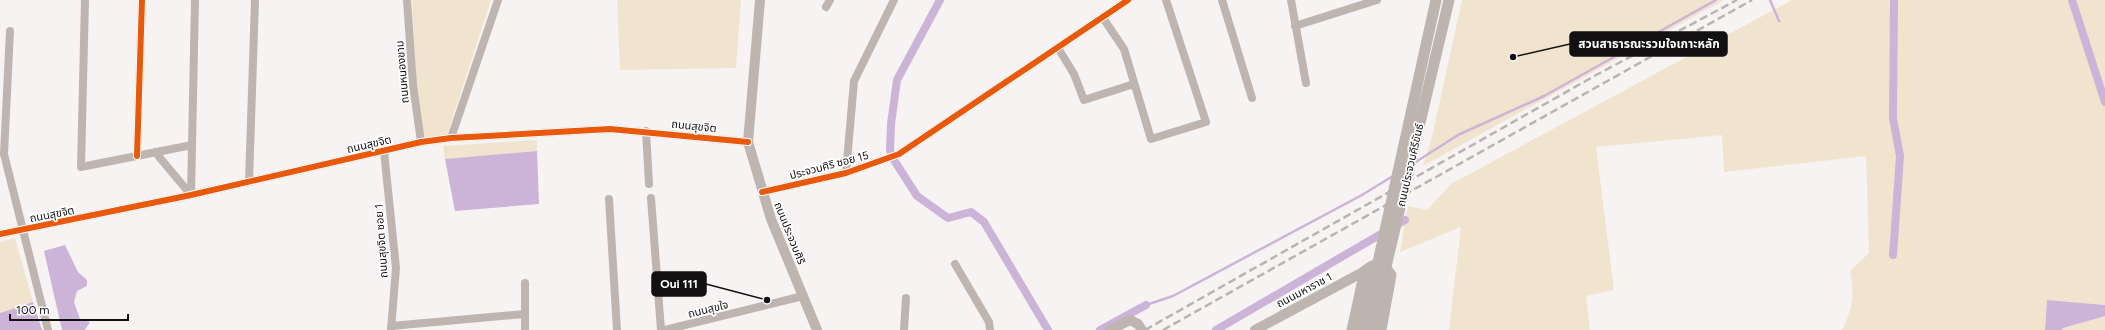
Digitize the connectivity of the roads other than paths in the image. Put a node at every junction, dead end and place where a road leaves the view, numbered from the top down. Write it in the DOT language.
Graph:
graph roads {
  1 [pos="85,0"];
  2 [pos="142,0"];
  3 [pos="195,0"];
  4 [pos="255,0"];
  5 [pos="407,0"];
  6 [pos="498,0"];
  7 [pos="760,0"];
  8 [pos="894,0"];
  9 [pos="1128,0"];
  10 [pos="1166,0"];
  11 [pos="1222,0"];
  12 [pos="1291,0"];
  13 [pos="1376,0"];
  14 [pos="1436,0"];
  15 [pos="1449,0"];
  16 [pos="1103,18"];
  17 [pos="1296,26"];
  18 [pos="10,31"];
  19 [pos="1058,48"];
  20 [pos="4,80"];
  21 [pos="1306,83"];
  22 [pos="1134,84"];
  23 [pos="1252,98"];
  24 [pos="1416,116"];
  25 [pos="646,131"];
  26 [pos="452,138"];
  27 [pos="421,142"];
  28 [pos="748,142"];
  29 [pos="192,145"];
  30 [pos="384,151"];
  31 [pos="155,152"];
  32 [pos="137,156"];
  33 [pos="846,173"];
  34 [pos="249,182"];
  35 [pos="649,184"];
  36 [pos="762,192"];
  37 [pos="191,195"];
  38 [pos="651,198"];
  39 [pos="609,199"];
  40 [pos="22,230"];
  41 [pos="0,234"];
  42 [pos="955,264"];
  43 [pos="1365,271"];
  44 [pos="525,283"];
  45 [pos="803,296"];
  46 [pos="906,298"];
  47 [pos="525,314"];
  48 [pos="1370,327"];
  49 [pos="391,328"];
  50 [pos="48,330"];
  51 [pos="526,330"];
  52 [pos="617,330"];
  53 [pos="661,330"];
  54 [pos="666,330"];
  55 [pos="817,330"];
  56 [pos="904,330"];
  57 [pos="990,330"];
  58 [pos="1110,330"];
  59 [pos="1142,330"];
  60 [pos="1255,330"];
  61 [pos="1352,330"];
  1 -- 32 [label="street"];
  2 -- 32 [label="street"];
  3 -- 29 [label="street"];
  4 -- 34 [label="street"];
  5 -- 27 [label="street, ถนนหนองขาม"];
  6 -- 26 [label="street"];
  7 -- 28 [label="street, ถนนประจวบศิริ"];
  8 -- 33 [label="street"];
  9 -- 16 [label="street, ประจวบศิริ ซอย 15"];
  10 -- 22 [label="street"];
  11 -- 23 [label="street"];
  12 -- 17 [label="street"];
  13 -- 17 [label="street"];
  14 -- 24 [label="main road, ถนนประจวบคีรีขันธ์"];
  15 -- 24 [label="main road, ถนนประจวบคีรีขันธ์"];
  16 -- 19 [label="street, ประจวบศิริ ซอย 15"];
  16 -- 22 [label="street"];
  17 -- 21 [label="street"];
  18 -- 20 [label="street"];
  19 -- 22 [label="street"];
  19 -- 33 [label="street, ประจวบศิริ ซอย 15"];
  20 -- 40 [label="street"];
  24 -- 48 [label="main road, ถนนประจวบคีรีขันธ์"];
  25 -- 26 [label="street, ถนนสุขจิต"];
  25 -- 28 [label="street, ถนนสุขจิต"];
  25 -- 35 [label="street"];
  26 -- 27 [label="street, ถนนสุขจิต"];
  27 -- 30 [label="street, ถนนสุขจิต"];
  28 -- 36 [label="street, ถนนประจวบศิริ"];
  29 -- 31 [label="street"];
  29 -- 37 [label="street"];
  30 -- 34 [label="street, ถนนสุขจิต"];
  30 -- 49 [label="street, ถนนสุขจิต ซอย 1"];
  31 -- 32 [label="street"];
  31 -- 37 [label="street"];
  33 -- 36 [label="street, ประจวบศิริ ซอย 15"];
  34 -- 37 [label="street, ถนนสุขจิต"];
  36 -- 45 [label="street, ถนนประจวบศิริ"];
  37 -- 40 [label="street, ถนนสุขจิต"];
  38 -- 53 [label="street"];
  39 -- 52 [label="street"];
  40 -- 41 [label="street, ถนนสุขจิต"];
  40 -- 50 [label="street"];
  42 -- 57 [label="street"];
  43 -- 48 [label="main road"];
  43 -- 60 [label="street, ถนนมหาราช 1"];
  43 -- 61 [label="main road"];
  44 -- 47 [label="street"];
  45 -- 54 [label="street, ถนนสุขใจ"];
  45 -- 55 [label="street, ถนนประจวบศิริ"];
  46 -- 56 [label="street"];
  47 -- 49 [label="street"];
  47 -- 51 [label="street"];
  58 -- 59 [label="street"];
}
